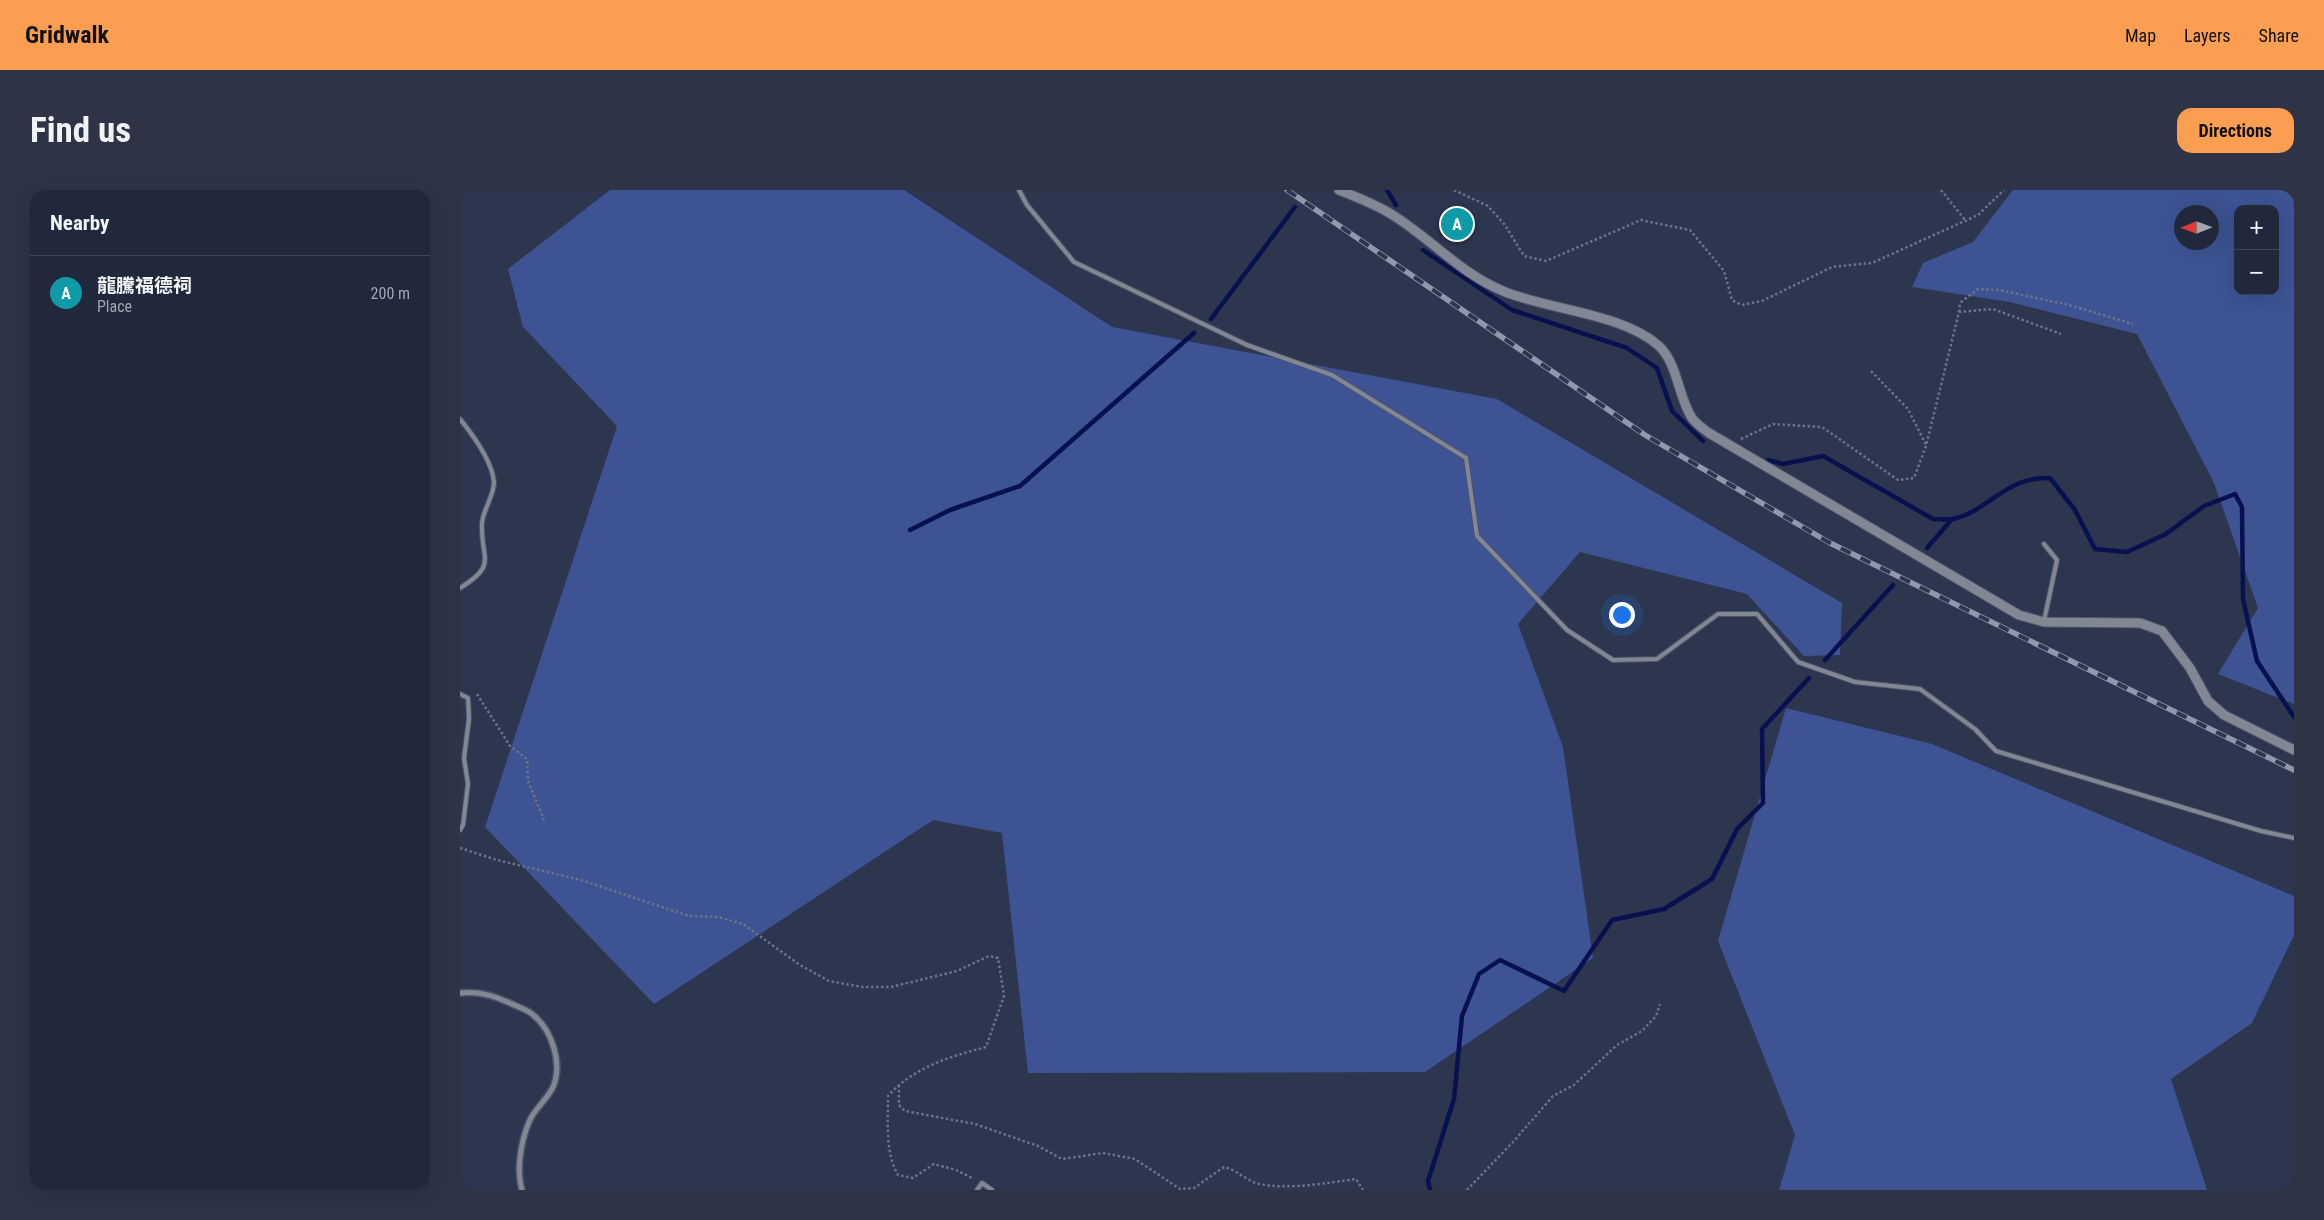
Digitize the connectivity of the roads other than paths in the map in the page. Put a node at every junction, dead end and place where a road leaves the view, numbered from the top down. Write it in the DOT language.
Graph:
graph roads {
  1 [pos="1019,190"];
  2 [pos="1339,190"];
  3 [pos="460,418"];
  4 [pos="2044,544"];
  5 [pos="460,588"];
  6 [pos="2044,622"];
  7 [pos="460,694"];
  8 [pos="2294,750"];
  9 [pos="460,830"];
  10 [pos="2294,838"];
  11 [pos="460,992"];
  12 [pos="522,1190"];
  13 [pos="977,1190"];
  14 [pos="992,1190"];
  1 -- 10 [label="lane"];
  2 -- 6 [label="street"];
  3 -- 5 [label="lane"];
  4 -- 6 [label="lane"];
  6 -- 8 [label="street"];
  7 -- 9 [label="lane"];
  11 -- 12 [label="street"];
  13 -- 14 [label="lane"];
}
